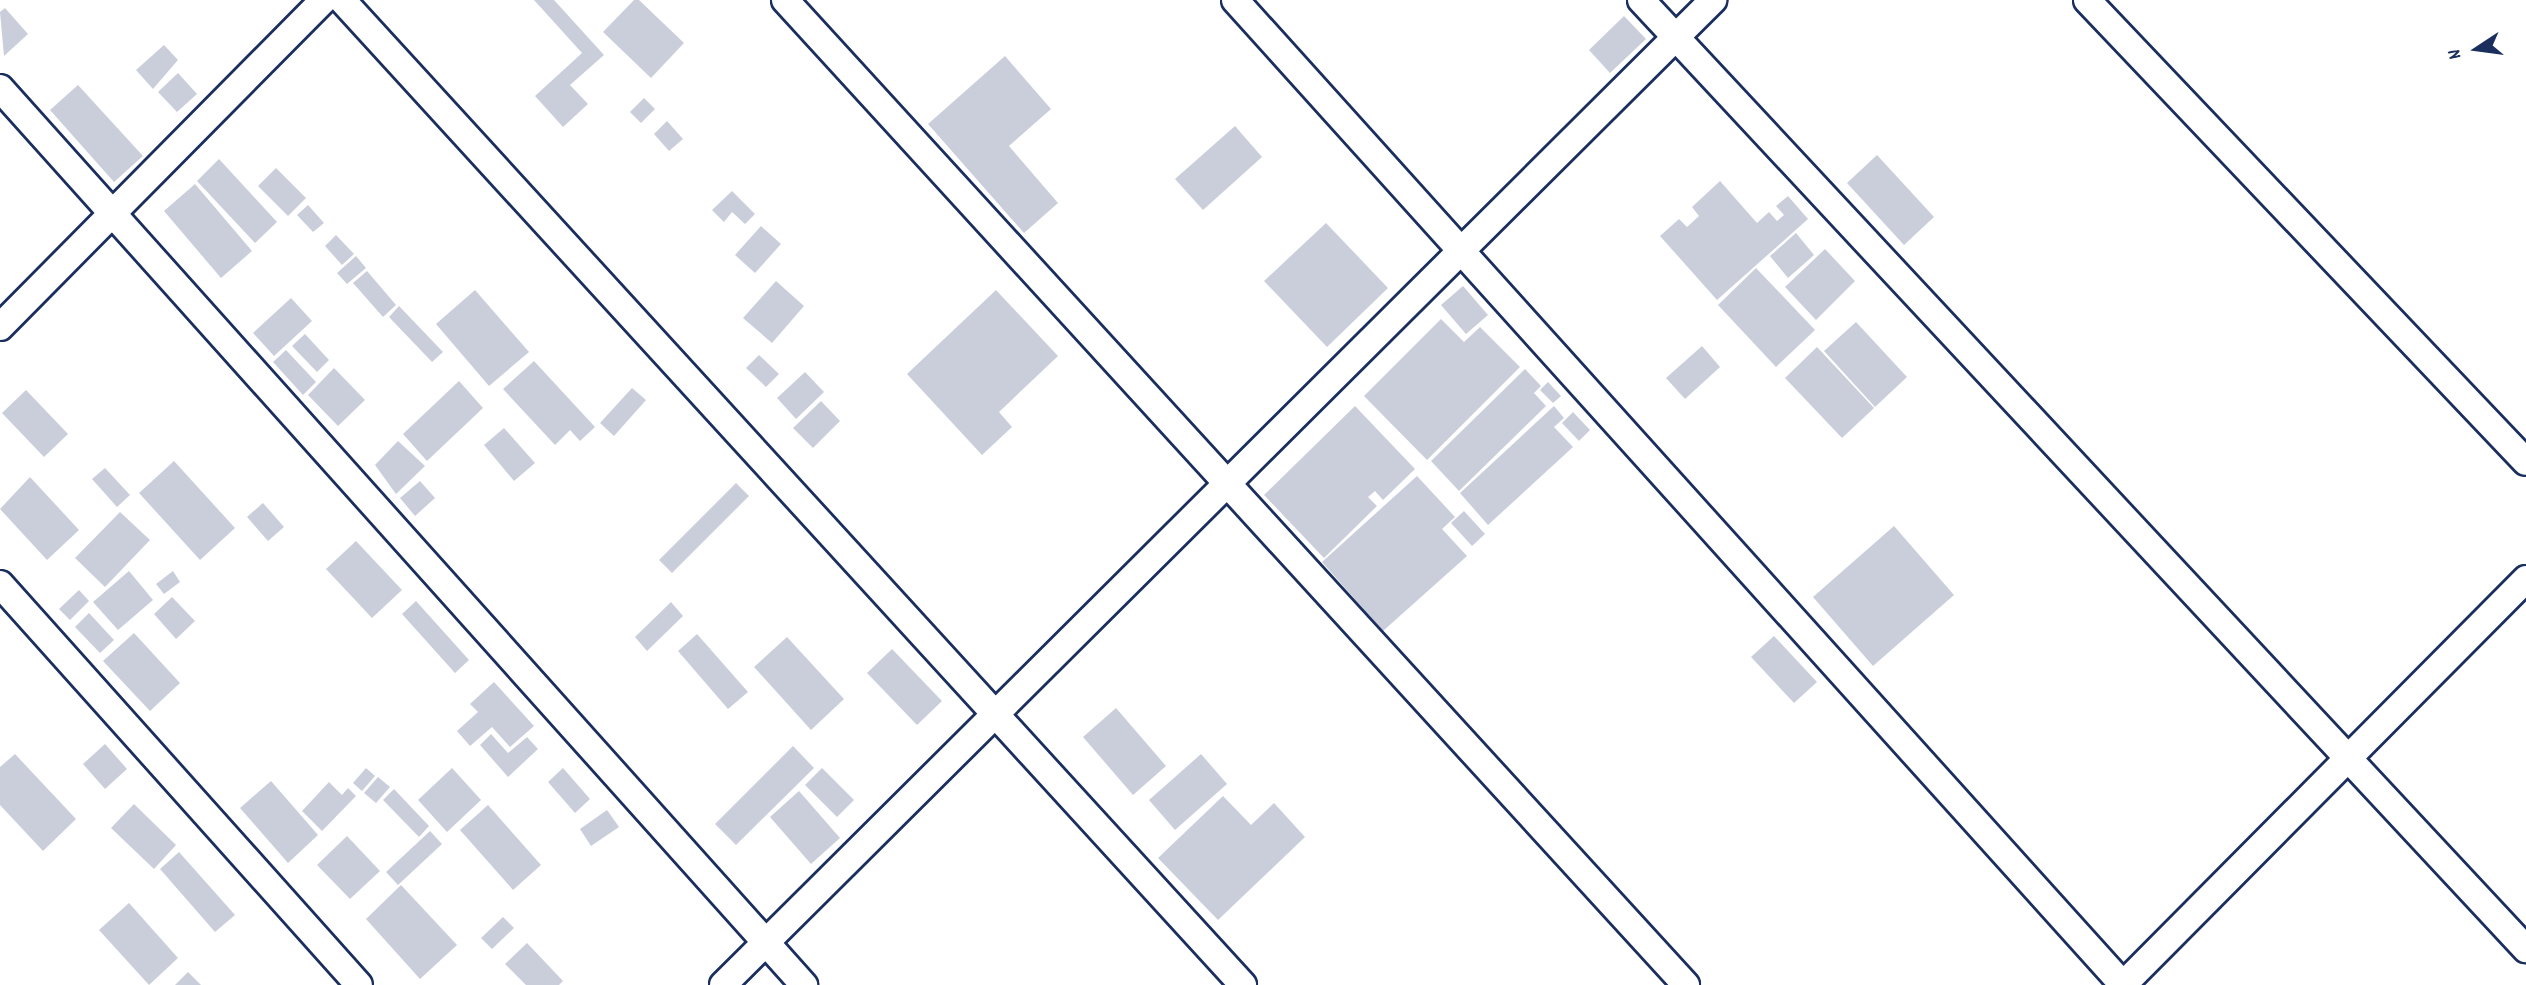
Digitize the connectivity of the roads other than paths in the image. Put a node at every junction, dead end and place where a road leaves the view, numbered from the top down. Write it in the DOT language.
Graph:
graph roads {
  1 [pos="324,0"];
  2 [pos="342,0"];
  3 [pos="785,0"];
  4 [pos="1235,0"];
  5 [pos="1640,0"];
  6 [pos="1713,0"];
  7 [pos="2087,0"];
  8 [pos="1675,37"];
  9 [pos="0,88"];
  10 [pos="113,212"];
  11 [pos="1460,252"];
  12 [pos="0,327"];
  13 [pos="2526,462"];
  14 [pos="1224,483"];
  15 [pos="2526,579"];
  16 [pos="0,584"];
  17 [pos="996,712"];
  18 [pos="2348,758"];
  19 [pos="766,942"];
  20 [pos="2526,949"];
  21 [pos="359,985"];
  22 [pos="723,985"];
  23 [pos="804,985"];
  24 [pos="1243,985"];
  25 [pos="1686,985"];
  26 [pos="2123,985"];
  1 -- 10 [label="street"];
  2 -- 17 [label="street"];
  3 -- 14 [label="street"];
  4 -- 11 [label="street"];
  5 -- 8 [label="street"];
  6 -- 8 [label="street"];
  7 -- 13 [label="street"];
  8 -- 11 [label="street"];
  8 -- 18 [label="street"];
  9 -- 10 [label="street"];
  10 -- 12 [label="street"];
  10 -- 19 [label="street"];
  11 -- 14 [label="street"];
  11 -- 26 [label="street"];
  14 -- 17 [label="street"];
  14 -- 25 [label="street"];
  15 -- 18 [label="street"];
  16 -- 21 [label="street"];
  17 -- 19 [label="street"];
  17 -- 24 [label="street"];
  18 -- 20 [label="street"];
  18 -- 26 [label="street"];
  19 -- 22 [label="street"];
  19 -- 23 [label="street"];
}
